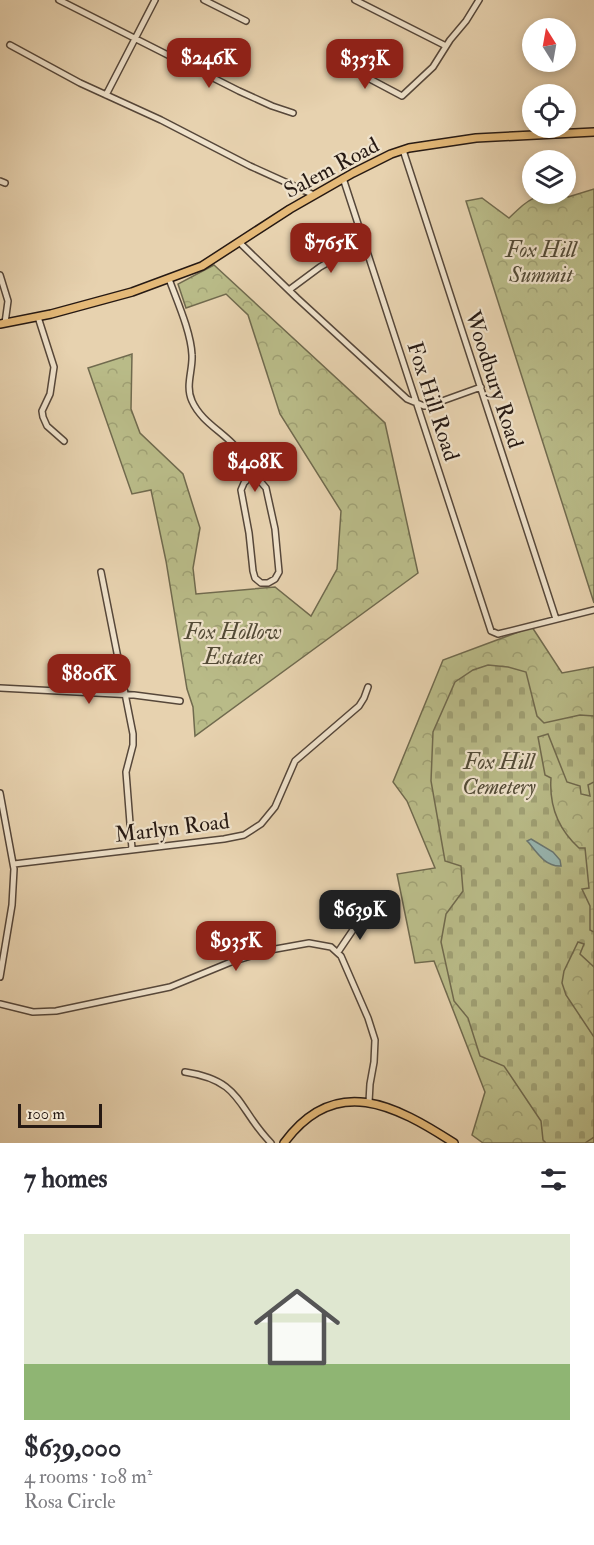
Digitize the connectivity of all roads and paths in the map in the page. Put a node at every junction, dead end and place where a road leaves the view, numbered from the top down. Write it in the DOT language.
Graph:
graph roads {
  1 [pos="58,0"];
  2 [pos="155,0"];
  3 [pos="204,0"];
  4 [pos="355,0"];
  5 [pos="479,0"];
  6 [pos="246,21"];
  7 [pos="136,40"];
  8 [pos="10,45"];
  9 [pos="446,46"];
  10 [pos="336,61"];
  11 [pos="106,95"];
  12 [pos="293,113"];
  13 [pos="594,132"];
  14 [pos="402,150"];
  15 [pos="343,178"];
  16 [pos="314,195"];
  17 [pos="239,242"];
  18 [pos="364,242"];
  19 [pos="0,275"];
  20 [pos="169,279"];
  21 [pos="288,290"];
  22 [pos="38,316"];
  23 [pos="2,323"];
  24 [pos="481,387"];
  25 [pos="417,404"];
  26 [pos="64,441"];
  27 [pos="250,477"];
  28 [pos="101,572"];
  29 [pos="594,610"];
  30 [pos="556,620"];
  31 [pos="368,687"];
  32 [pos="0,688"];
  33 [pos="126,695"];
  34 [pos="180,701"];
  35 [pos="0,793"];
  36 [pos="132,849"];
  37 [pos="14,864"];
  38 [pos="362,918"];
  39 [pos="338,952"];
  40 [pos="0,977"];
  41 [pos="0,1004"];
  42 [pos="185,1072"];
  43 [pos="369,1102"];
  44 [pos="271,1143"];
  45 [pos="284,1143"];
  46 [pos="454,1143"];
  1 -- 7 [label="street"];
  2 -- 7 [label="street"];
  3 -- 6 [label="street"];
  4 -- 9 [label="street"];
  5 -- 9 [label="street"];
  7 -- 11 [label="street"];
  7 -- 12 [label="street"];
  8 -- 11 [label="street"];
  9 -- 10 [label="street"];
  11 -- 16 [label="street"];
  13 -- 14 [label="main road, Salem Road"];
  14 -- 15 [label="main road, Salem Road"];
  14 -- 24 [label="street, Woodbury Road"];
  15 -- 16 [label="main road, Salem Road"];
  15 -- 18 [label="street, Fox Hill Road"];
  16 -- 17 [label="main road, Salem Road"];
  17 -- 20 [label="main road, Salem Road"];
  17 -- 21 [label="street"];
  18 -- 21 [label="street"];
  18 -- 25 [label="street, Fox Hill Road"];
  19 -- 23 [label="street"];
  20 -- 22 [label="main road, Salem Road"];
  20 -- 27 [label="street"];
  21 -- 25 [label="street"];
  22 -- 23 [label="main road, Salem Road"];
  22 -- 26 [label="street"];
  24 -- 25 [label="street"];
  24 -- 30 [label="street, Woodbury Road"];
  25 -- 30 [label="street, Fox Hill Road"];
  27 -- 27 [label="street"];
  28 -- 33 [label="street"];
  29 -- 30 [label="street"];
  31 -- 36 [label="street, Marlyn Road"];
  32 -- 33 [label="street"];
  33 -- 34 [label="street"];
  33 -- 36 [label="street"];
  35 -- 37 [label="street"];
  36 -- 37 [label="street, Marlyn Road"];
  37 -- 40 [label="street"];
  38 -- 39 [label="street"];
  39 -- 41 [label="street"];
  39 -- 43 [label="street"];
  42 -- 44 [label="street"];
  43 -- 45 [label="main road"];
  43 -- 46 [label="main road"];
}
